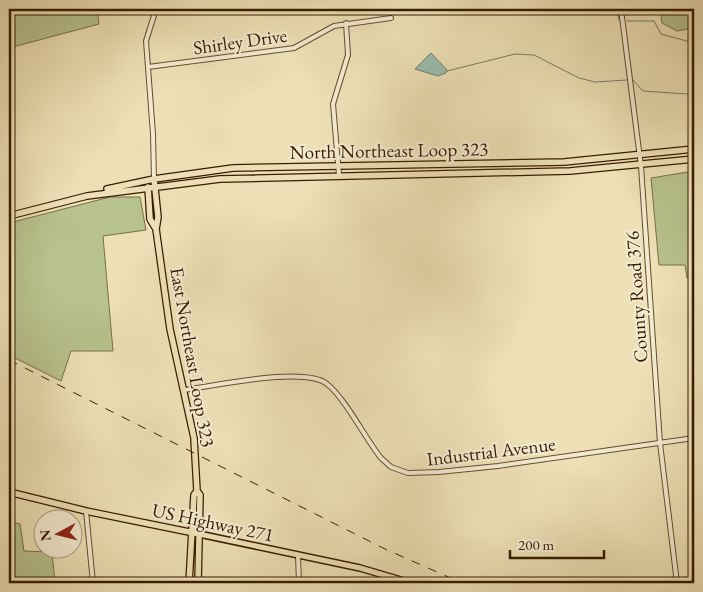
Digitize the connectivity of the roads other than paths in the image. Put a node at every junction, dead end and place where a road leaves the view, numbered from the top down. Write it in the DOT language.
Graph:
graph roads {
  1 [pos="156,9"];
  2 [pos="621,9"];
  3 [pos="391,18"];
  4 [pos="346,23"];
  5 [pos="148,67"];
  6 [pos="694,149"];
  7 [pos="640,156"];
  8 [pos="694,159"];
  9 [pos="517,163"];
  10 [pos="372,165"];
  11 [pos="338,166"];
  12 [pos="641,166"];
  13 [pos="233,168"];
  14 [pos="517,172"];
  15 [pos="339,175"];
  16 [pos="372,175"];
  17 [pos="233,178"];
  18 [pos="154,179"];
  19 [pos="154,188"];
  20 [pos="146,189"];
  21 [pos="86,196"];
  22 [pos="9,216"];
  23 [pos="156,229"];
  24 [pos="184,390"];
  25 [pos="694,438"];
  26 [pos="660,443"];
  27 [pos="9,492"];
  28 [pos="86,511"];
  29 [pos="195,534"];
  30 [pos="298,555"];
  31 [pos="93,583"];
  32 [pos="189,583"];
  33 [pos="198,583"];
  34 [pos="299,583"];
  35 [pos="411,583"];
  36 [pos="677,583"];
  1 -- 5 [label="street"];
  2 -- 7 [label="street, County Road 376"];
  3 -- 4 [label="street, Shirley Drive"];
  4 -- 5 [label="street, Shirley Drive"];
  4 -- 11 [label="street"];
  5 -- 18 [label="street"];
  6 -- 7 [label="highway, North Northeast Loop 323"];
  7 -- 9 [label="highway, North Northeast Loop 323"];
  7 -- 12 [label="street, County Road 376"];
  8 -- 12 [label="highway, North Northeast Loop 323"];
  9 -- 10 [label="highway, North Northeast Loop 323"];
  9 -- 14 [label="highway"];
  10 -- 11 [label="highway, North Northeast Loop 323"];
  10 -- 16 [label="highway"];
  11 -- 13 [label="highway, North Northeast Loop 323"];
  11 -- 15 [label="street"];
  12 -- 14 [label="highway, North Northeast Loop 323"];
  12 -- 26 [label="street, County Road 376"];
  13 -- 17 [label="highway"];
  13 -- 18 [label="highway, North Northeast Loop 323"];
  14 -- 16 [label="highway, North Northeast Loop 323"];
  15 -- 16 [label="highway, North Northeast Loop 323"];
  15 -- 17 [label="highway, North Northeast Loop 323"];
  17 -- 19 [label="highway, North Northeast Loop 323"];
  18 -- 19 [label="highway, East Northeast Loop 323"];
  18 -- 20 [label="highway"];
  18 -- 21 [label="highway, North Northeast Loop 323"];
  19 -- 20 [label="highway, North Northeast Loop 323"];
  19 -- 23 [label="highway, East Northeast Loop 323"];
  20 -- 21 [label="highway, North Northeast Loop 323"];
  20 -- 23 [label="highway, East Northeast Loop 323"];
  21 -- 22 [label="highway, North Northeast Loop 323"];
  23 -- 24 [label="highway, East Northeast Loop 323"];
  24 -- 26 [label="street, Industrial Avenue"];
  24 -- 29 [label="highway, East Northeast Loop 323"];
  25 -- 26 [label="street, Industrial Avenue"];
  26 -- 36 [label="street, County Road 376"];
  27 -- 28 [label="highway, US Highway 271"];
  28 -- 29 [label="highway, US Highway 271"];
  28 -- 31 [label="street"];
  29 -- 30 [label="main road, US Highway 271"];
  29 -- 32 [label="highway, East Northeast Loop 323"];
  29 -- 33 [label="highway, East Northeast Loop 323"];
  30 -- 34 [label="street"];
  30 -- 35 [label="main road, US Highway 271"];
}
